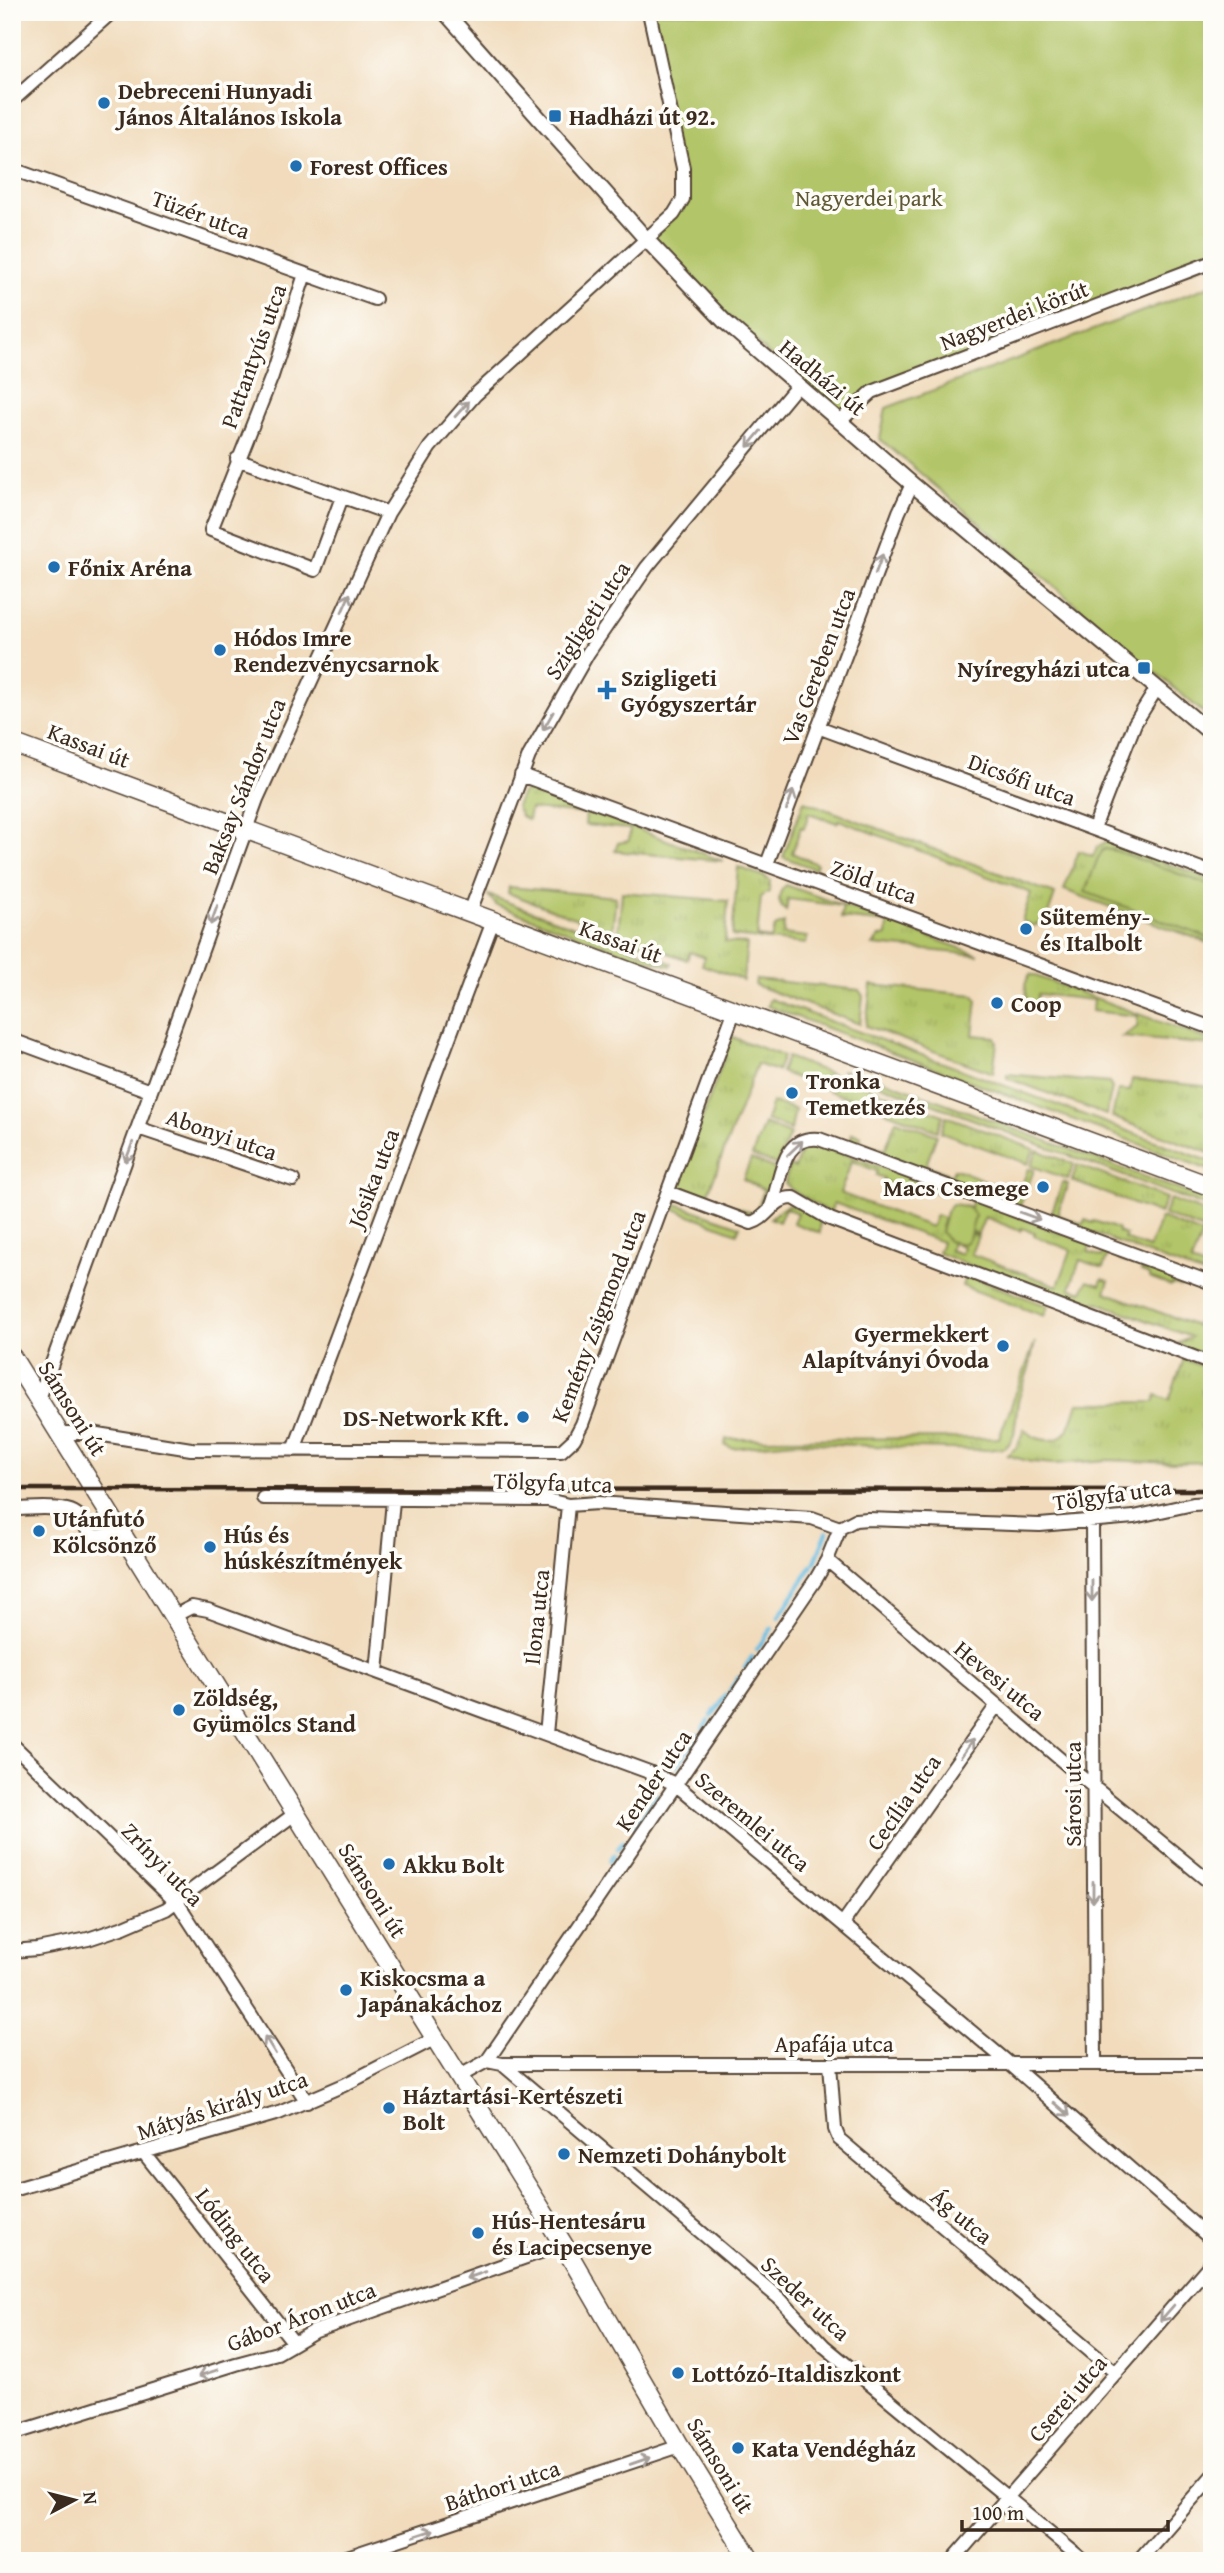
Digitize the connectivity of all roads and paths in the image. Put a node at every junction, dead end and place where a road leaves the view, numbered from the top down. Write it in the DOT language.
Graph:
graph roads {
  1 [pos="112,12"];
  2 [pos="445,12"];
  3 [pos="649,12"];
  4 [pos="12,101"];
  5 [pos="12,169"];
  6 [pos="646,239"];
  7 [pos="1212,262"];
  8 [pos="304,274"];
  9 [pos="375,299"];
  10 [pos="797,386"];
  11 [pos="840,421"];
  12 [pos="237,459"];
  13 [pos="912,484"];
  14 [pos="342,497"];
  15 [pos="388,513"];
  16 [pos="1157,688"];
  17 [pos="818,727"];
  18 [pos="1212,734"];
  19 [pos="12,743"];
  20 [pos="522,775"];
  21 [pos="1094,828"];
  22 [pos="245,830"];
  23 [pos="767,864"];
  24 [pos="1212,873"];
  25 [pos="470,912"];
  26 [pos="493,921"];
  27 [pos="735,1009"];
  28 [pos="1212,1028"];
  29 [pos="12,1040"];
  30 [pos="150,1091"];
  31 [pos="138,1128"];
  32 [pos="293,1180"];
  33 [pos="1212,1186"];
  34 [pos="668,1192"];
  35 [pos="769,1209"];
  36 [pos="1212,1283"];
  37 [pos="12,1357"];
  38 [pos="1212,1364"];
  39 [pos="39,1399"];
  40 [pos="60,1433"];
  41 [pos="294,1450"];
  42 [pos="263,1498"];
  43 [pos="393,1501"];
  44 [pos="1212,1503"];
  45 [pos="568,1505"];
  46 [pos="12,1509"];
  47 [pos="1091,1522"];
  48 [pos="845,1525"];
  49 [pos="120,1530"];
  50 [pos="827,1560"];
  51 [pos="174,1616"];
  52 [pos="377,1672"];
  53 [pos="998,1704"];
  54 [pos="546,1734"];
  55 [pos="12,1744"];
  56 [pos="675,1784"];
  57 [pos="1093,1785"];
  58 [pos="296,1813"];
  59 [pos="1212,1884"];
  60 [pos="177,1902"];
  61 [pos="843,1923"];
  62 [pos="12,1951"];
  63 [pos="436,2038"];
  64 [pos="487,2062"];
  65 [pos="502,2064"];
  66 [pos="830,2064"];
  67 [pos="1010,2064"];
  68 [pos="1095,2064"];
  69 [pos="1212,2064"];
  70 [pos="460,2076"];
  71 [pos="307,2102"];
  72 [pos="145,2153"];
  73 [pos="12,2190"];
  74 [pos="1212,2240"];
  75 [pos="563,2244"];
  76 [pos="1212,2262"];
  77 [pos="294,2343"];
  78 [pos="1116,2373"];
  79 [pos="12,2434"];
  80 [pos="680,2446"];
  81 [pos="1212,2476"];
  82 [pos="1007,2498"];
  83 [pos="335,2561"];
  84 [pos="751,2561"];
  85 [pos="953,2561"];
  86 [pos="1083,2561"];
  87 [pos="1138,2561"];
  1 -- 4 [label="street"];
  2 -- 6 [label="street, Hadházi út"];
  3 -- 6 [label="street"];
  5 -- 8 [label="street, Tüzér utca"];
  6 -- 10 [label="street, Hadházi út"];
  15 -- 6 [label="street, Baksay Sándor utca, one-way"];
  7 -- 11 [label="street, Nagyerdei körút"];
  8 -- 9 [label="street, Tüzér utca"];
  8 -- 12 [label="street, Pattantyús utca"];
  10 -- 11 [label="street, Hadházi út"];
  10 -- 20 [label="street, Szigligeti utca, one-way"];
  11 -- 13 [label="street, Hadházi út"];
  12 -- 14 [label="street, Pattantyús utca"];
  12 -- 14 [label="street"];
  13 -- 16 [label="street, Hadházi út"];
  17 -- 13 [label="street, Vas Gereben utca, one-way"];
  14 -- 15 [label="street, Pattantyús utca"];
  22 -- 15 [label="street, Baksay Sándor utca, one-way"];
  16 -- 18 [label="street, Hadházi út"];
  16 -- 21 [label="street"];
  17 -- 21 [label="street, Dicsőfi utca"];
  23 -- 17 [label="street, Vas Gereben utca, one-way"];
  19 -- 22 [label="main road, Kassai út"];
  20 -- 23 [label="street, Zöld utca"];
  20 -- 25 [label="street, Szigligeti utca"];
  21 -- 24 [label="street, Dicsőfi utca"];
  22 -- 25 [label="main road, Kassai út"];
  22 -- 30 [label="street, Baksay Sándor utca, one-way"];
  23 -- 28 [label="street, Zöld utca"];
  25 -- 26 [label="main road, Kassai út"];
  26 -- 27 [label="main road, Kassai út"];
  26 -- 41 [label="street, Jósika utca"];
  27 -- 33 [label="main road, Kassai út"];
  27 -- 34 [label="street, Kemény Zsigmond utca"];
  29 -- 30 [label="street, Abonyi utca"];
  30 -- 31 [label="street, Baksay Sándor utca"];
  31 -- 32 [label="street, Abonyi utca"];
  31 -- 39 [label="street, Baksay Sándor utca, one-way"];
  34 -- 35 [label="street, Kemény Zsigmond utca"];
  34 -- 41 [label="street, Kemény Zsigmond utca"];
  35 -- 36 [label="street, one-way"];
  35 -- 38 [label="street, Kemény Zsigmond utca"];
  37 -- 39 [label="main road, Sámsoni út"];
  39 -- 40 [label="main road, Sámsoni út"];
  40 -- 41 [label="street"];
  40 -- 49 [label="main road, Sámsoni út"];
  42 -- 43 [label="street, Tölgyfa utca"];
  43 -- 45 [label="street, Tölgyfa utca"];
  43 -- 52 [label="street"];
  44 -- 47 [label="street, Tölgyfa utca"];
  45 -- 48 [label="street, Tölgyfa utca"];
  45 -- 54 [label="street, Ilona utca"];
  46 -- 49 [label="street"];
  47 -- 48 [label="street, Tölgyfa utca"];
  47 -- 57 [label="street, Sárosi utca, one-way"];
  48 -- 50 [label="street, Kender utca"];
  49 -- 51 [label="main road, Sámsoni út"];
  50 -- 53 [label="street, Hevesi utca"];
  50 -- 56 [label="street, Kender utca"];
  51 -- 52 [label="street, Szeremlei utca"];
  51 -- 58 [label="main road, Sámsoni út"];
  52 -- 54 [label="street, Szeremlei utca"];
  53 -- 57 [label="street, Hevesi utca"];
  61 -- 53 [label="street, Cecília utca, one-way"];
  54 -- 56 [label="street, Szeremlei utca"];
  55 -- 60 [label="street, Zrínyi utca"];
  56 -- 61 [label="street, Szeremlei utca"];
  56 -- 64 [label="street, Kender utca"];
  57 -- 59 [label="street, Hevesi utca"];
  57 -- 68 [label="street, Sárosi utca, one-way"];
  58 -- 60 [label="street"];
  58 -- 63 [label="main road, Sámsoni út"];
  60 -- 62 [label="street"];
  71 -- 60 [label="street, Zrínyi utca, one-way"];
  61 -- 67 [label="street, Szeremlei utca"];
  63 -- 70 [label="main road, Sámsoni út"];
  63 -- 71 [label="street, Mátyás király utca"];
  64 -- 65 [label="street, Apafája utca"];
  64 -- 70 [label="street"];
  65 -- 66 [label="street, Apafája utca"];
  65 -- 82 [label="street, Szeder utca"];
  66 -- 67 [label="street, Apafája utca"];
  66 -- 78 [label="street, Ág utca"];
  67 -- 68 [label="street, Apafája utca"];
  67 -- 74 [label="street, Szeremlei utca, one-way"];
  68 -- 69 [label="street, Apafája utca"];
  70 -- 75 [label="main road, Sámsoni út"];
  71 -- 72 [label="street, Mátyás király utca"];
  72 -- 73 [label="street, Mátyás király utca"];
  72 -- 77 [label="street, Lóding utca"];
  75 -- 77 [label="street, Gábor Áron utca, one-way"];
  75 -- 80 [label="main road, Sámsoni út"];
  76 -- 78 [label="street, Cserei utca, one-way"];
  77 -- 79 [label="street, Gábor Áron utca, one-way"];
  78 -- 82 [label="street, Cserei utca"];
  83 -- 80 [label="street, Báthori utca, one-way"];
  80 -- 84 [label="main road, Sámsoni út"];
  81 -- 87 [label="street"];
  82 -- 85 [label="street, Cserei utca"];
  82 -- 86 [label="street, Szeder utca"];
}
